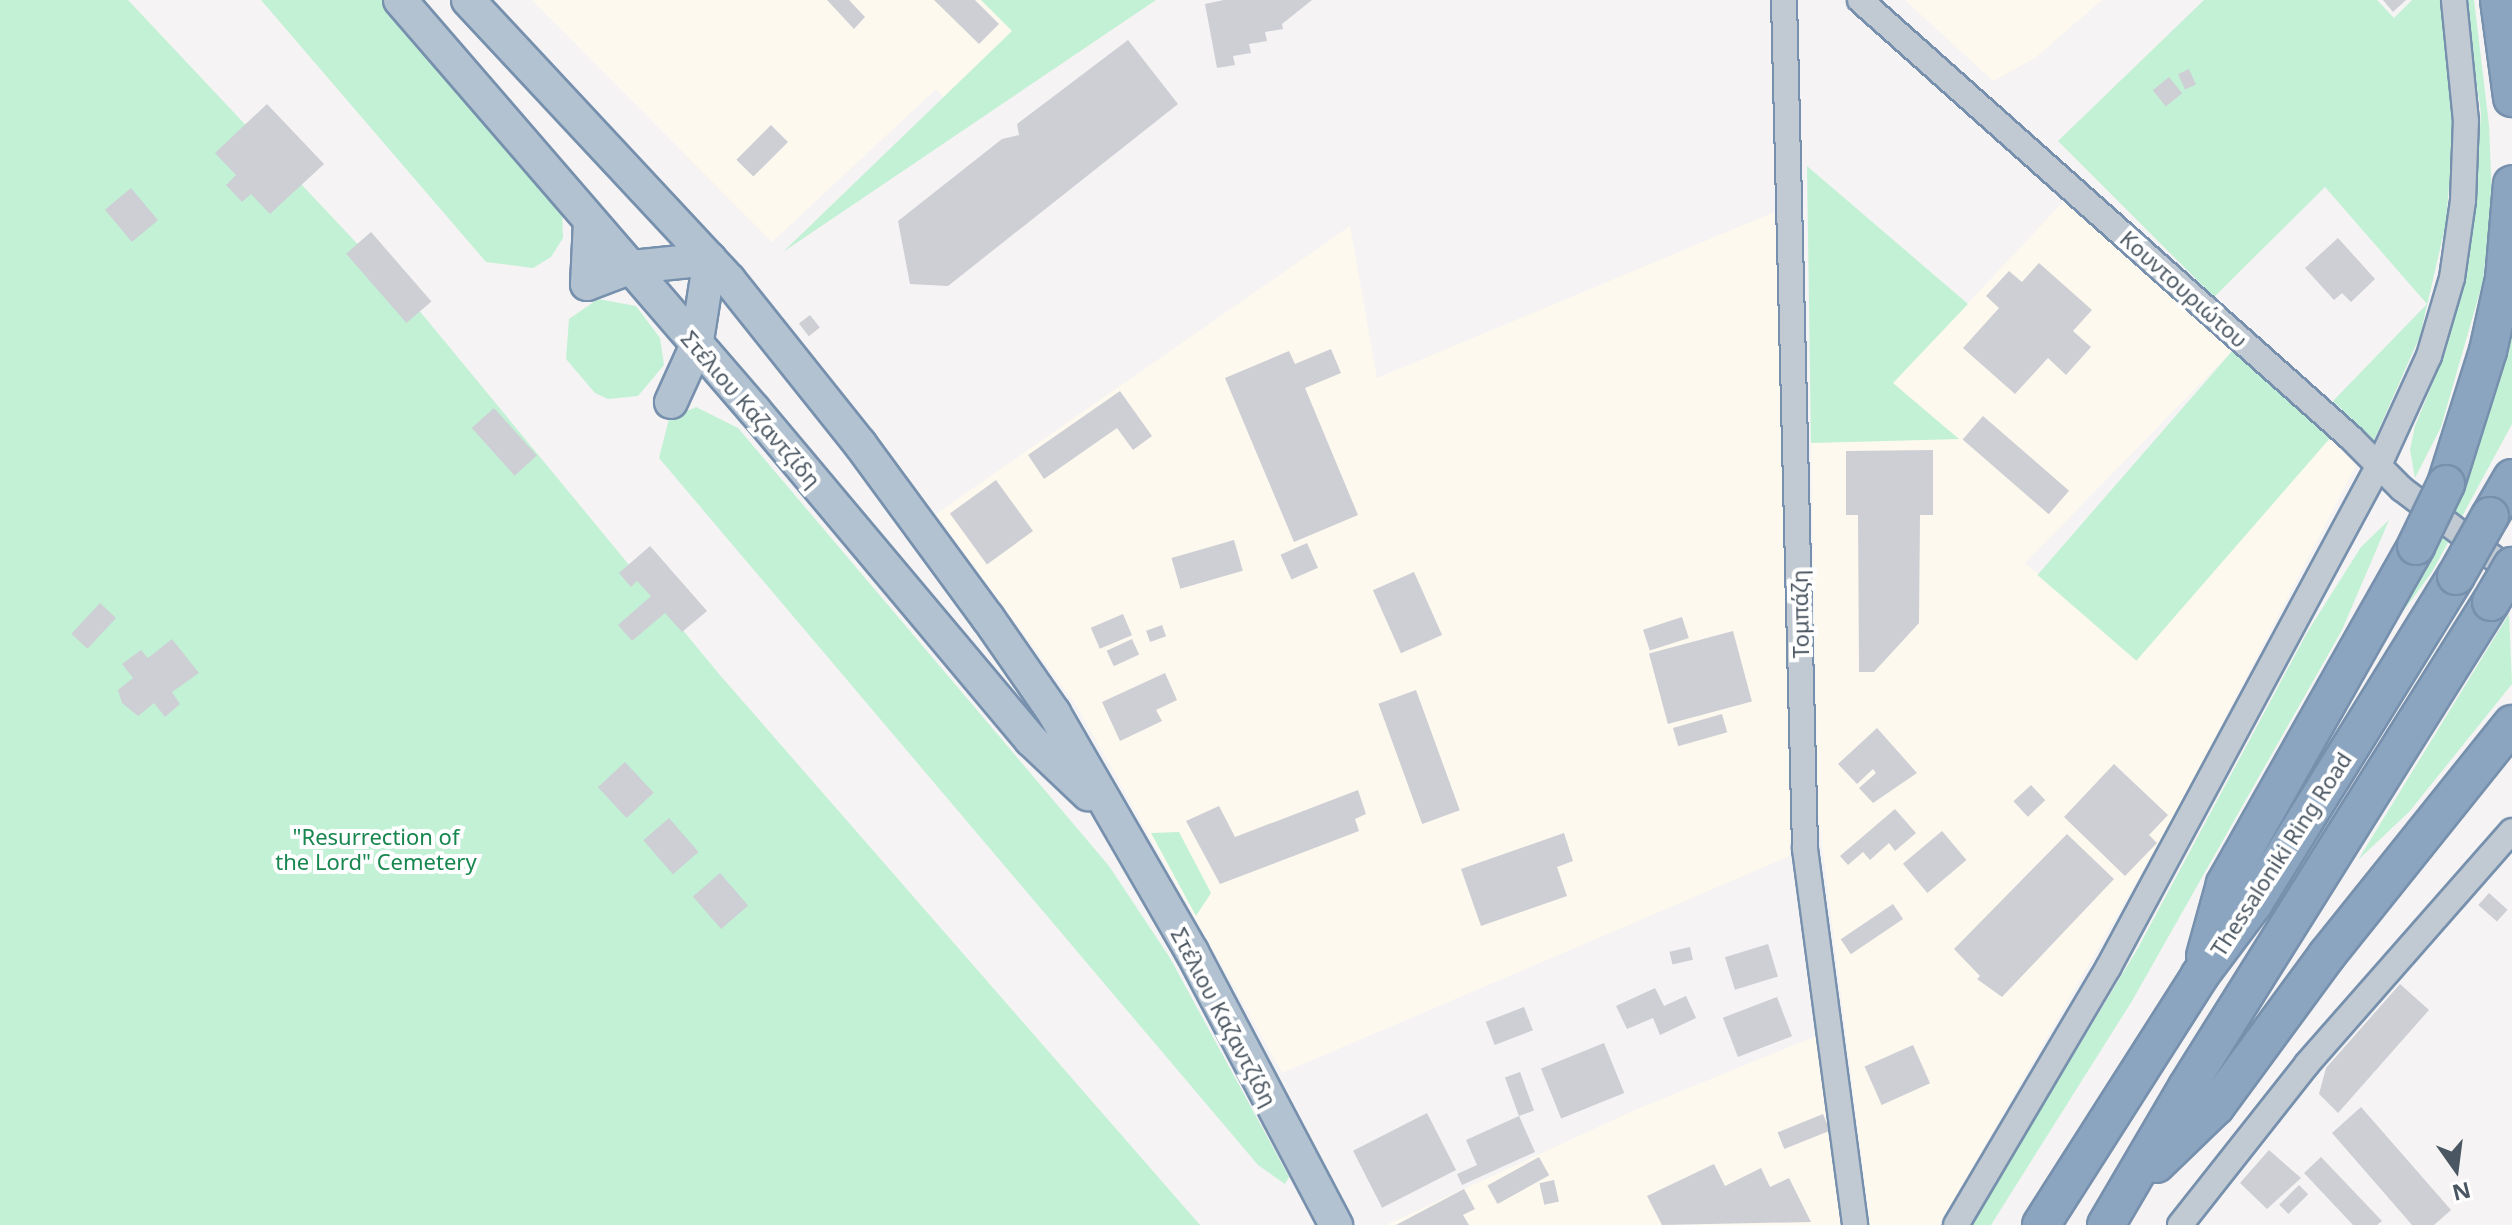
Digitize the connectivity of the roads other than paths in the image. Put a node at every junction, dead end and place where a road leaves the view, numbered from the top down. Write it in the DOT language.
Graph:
graph roads {
  1 [pos="400,0"];
  2 [pos="468,0"];
  3 [pos="1784,0"];
  4 [pos="1860,0"];
  5 [pos="2454,0"];
  6 [pos="2499,0"];
  7 [pos="2512,98"];
  8 [pos="2512,184"];
  9 [pos="590,221"];
  10 [pos="710,259"];
  11 [pos="632,267"];
  12 [pos="696,347"];
  13 [pos="755,411"];
  14 [pos="2379,465"];
  15 [pos="2512,478"];
  16 [pos="2512,566"];
  17 [pos="2512,572"];
  18 [pos="2512,724"];
  19 [pos="1108,813"];
  20 [pos="2512,831"];
  21 [pos="2200,975"];
  22 [pos="2129,1190"];
  23 [pos="1336,1225"];
  24 [pos="1855,1225"];
  25 [pos="1956,1225"];
  26 [pos="2041,1225"];
  27 [pos="2106,1225"];
  28 [pos="2180,1225"];
  1 -- 9 [label="main road, Στέλιου Καζαντζίδη"];
  2 -- 10 [label="main road, Στέλιου Καζαντζίδη"];
  3 -- 24 [label="street, Τομπάζη"];
  4 -- 14 [label="street, Κουντουριώτου"];
  5 -- 14 [label="street"];
  6 -- 7 [label="highway"];
  8 -- 21 [label="highway, bridge"];
  9 -- 11 [label="main road, Στέλιου Καζαντζίδη"];
  9 -- 11 [label="main road"];
  10 -- 11 [label="main road"];
  10 -- 12 [label="main road"];
  10 -- 19 [label="main road, Στέλιου Καζαντζίδη"];
  11 -- 12 [label="main road, Στέλιου Καζαντζίδη"];
  12 -- 13 [label="main road, Στέλιου Καζαντζίδη"];
  12 -- 13 [label="main road"];
  13 -- 19 [label="main road, Στέλιου Καζαντζίδη"];
  14 -- 17 [label="street, Κουντουριώτου"];
  14 -- 25 [label="street"];
  15 -- 21 [label="highway, Thessaloniki Ring Road, bridge"];
  16 -- 22 [label="highway, Thessaloniki Ring Road, bridge"];
  18 -- 22 [label="highway"];
  19 -- 23 [label="main road, Στέλιου Καζαντζίδη"];
  20 -- 28 [label="street"];
  21 -- 26 [label="highway, Thessaloniki Ring Road"];
  22 -- 27 [label="highway, Thessaloniki Ring Road"];
}
